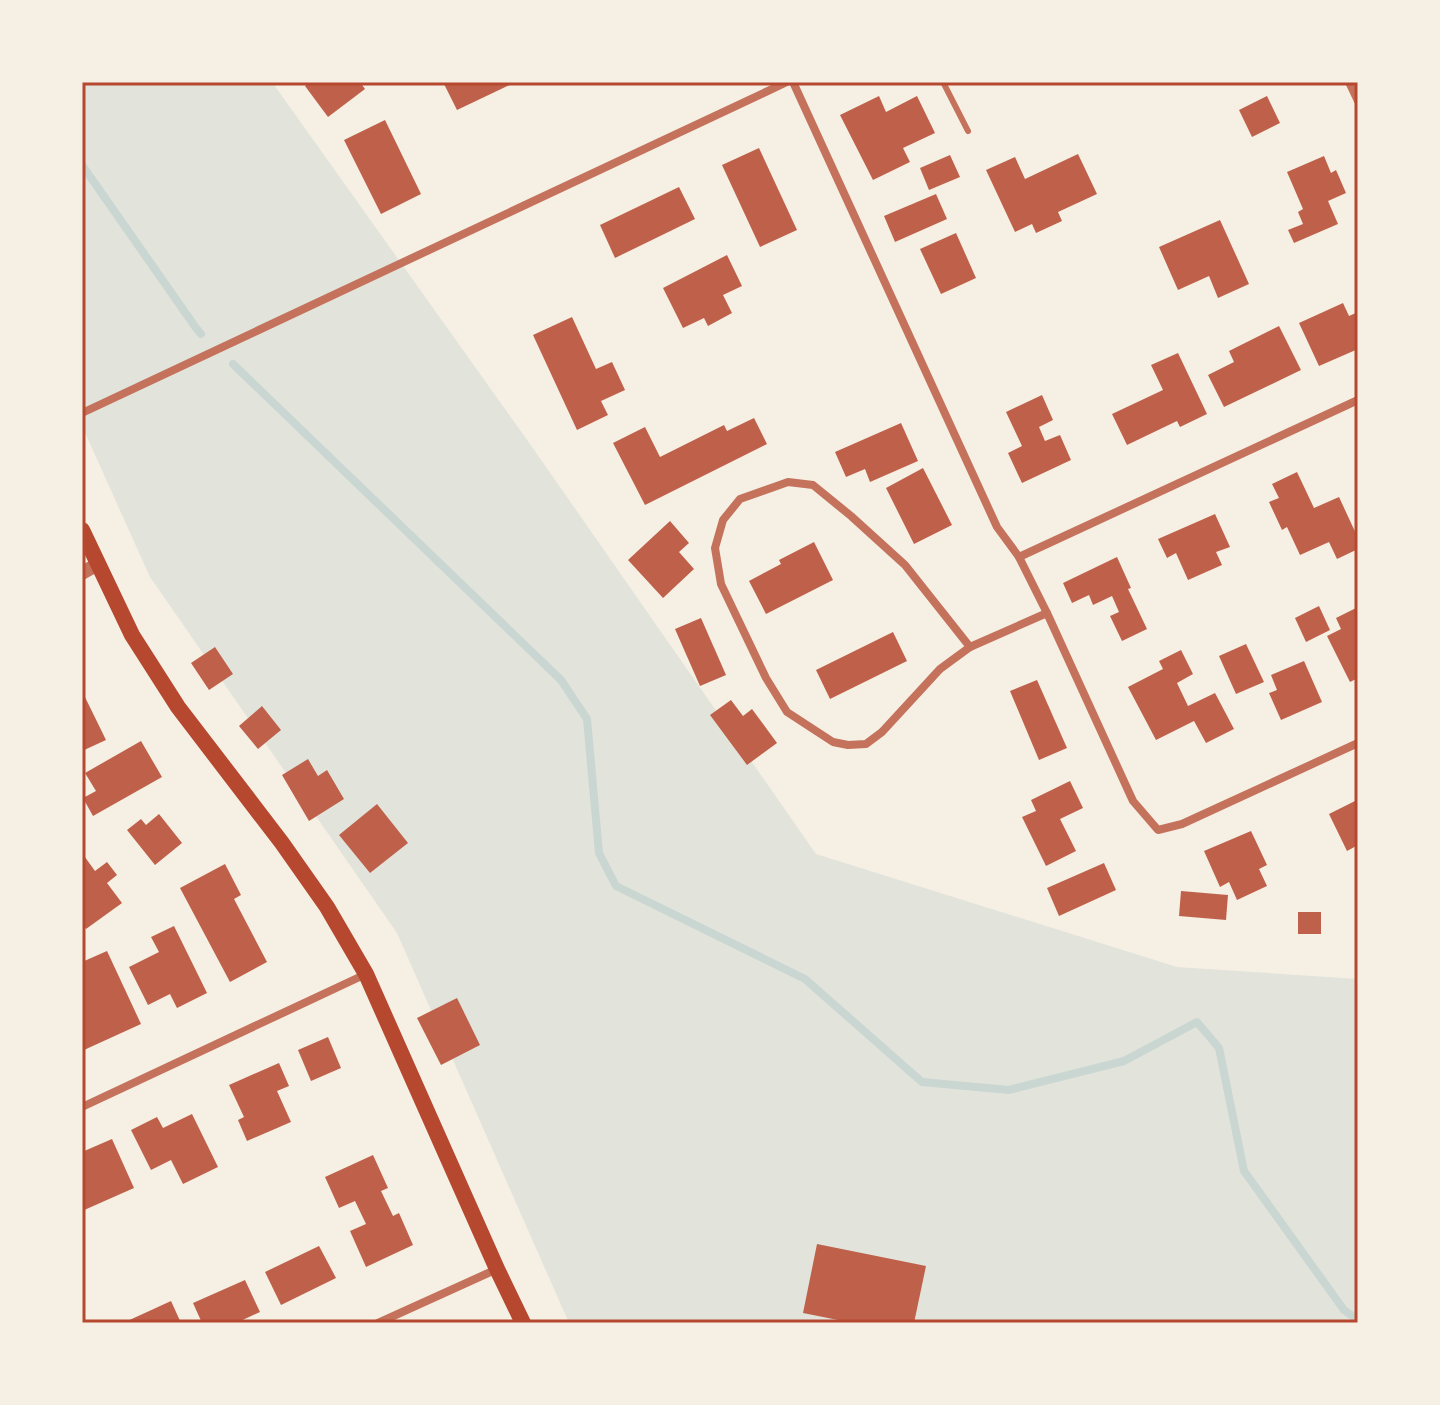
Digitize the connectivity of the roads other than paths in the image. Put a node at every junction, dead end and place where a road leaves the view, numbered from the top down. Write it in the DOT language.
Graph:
graph roads {
  1 [pos="790,82"];
  2 [pos="943,82"];
  3 [pos="1349,82"];
  4 [pos="1358,101"];
  5 [pos="968,131"];
  6 [pos="1358,400"];
  7 [pos="82,413"];
  8 [pos="82,530"];
  9 [pos="1019,557"];
  10 [pos="98,564"];
  11 [pos="82,573"];
  12 [pos="1047,613"];
  13 [pos="970,647"];
  14 [pos="1358,743"];
  15 [pos="366,974"];
  16 [pos="82,1107"];
  17 [pos="497,1269"];
  18 [pos="378,1323"];
  19 [pos="523,1323"];
  1 -- 7 [label="street"];
  1 -- 9 [label="street"];
  2 -- 5 [label="lane"];
  3 -- 4 [label="street"];
  6 -- 9 [label="street"];
  8 -- 10 [label="main road"];
  9 -- 12 [label="street"];
  10 -- 11 [label="street"];
  10 -- 15 [label="main road"];
  12 -- 13 [label="street"];
  12 -- 14 [label="street"];
  13 -- 13 [label="street"];
  15 -- 16 [label="street"];
  15 -- 17 [label="main road"];
  17 -- 18 [label="street"];
  17 -- 19 [label="main road"];
}
